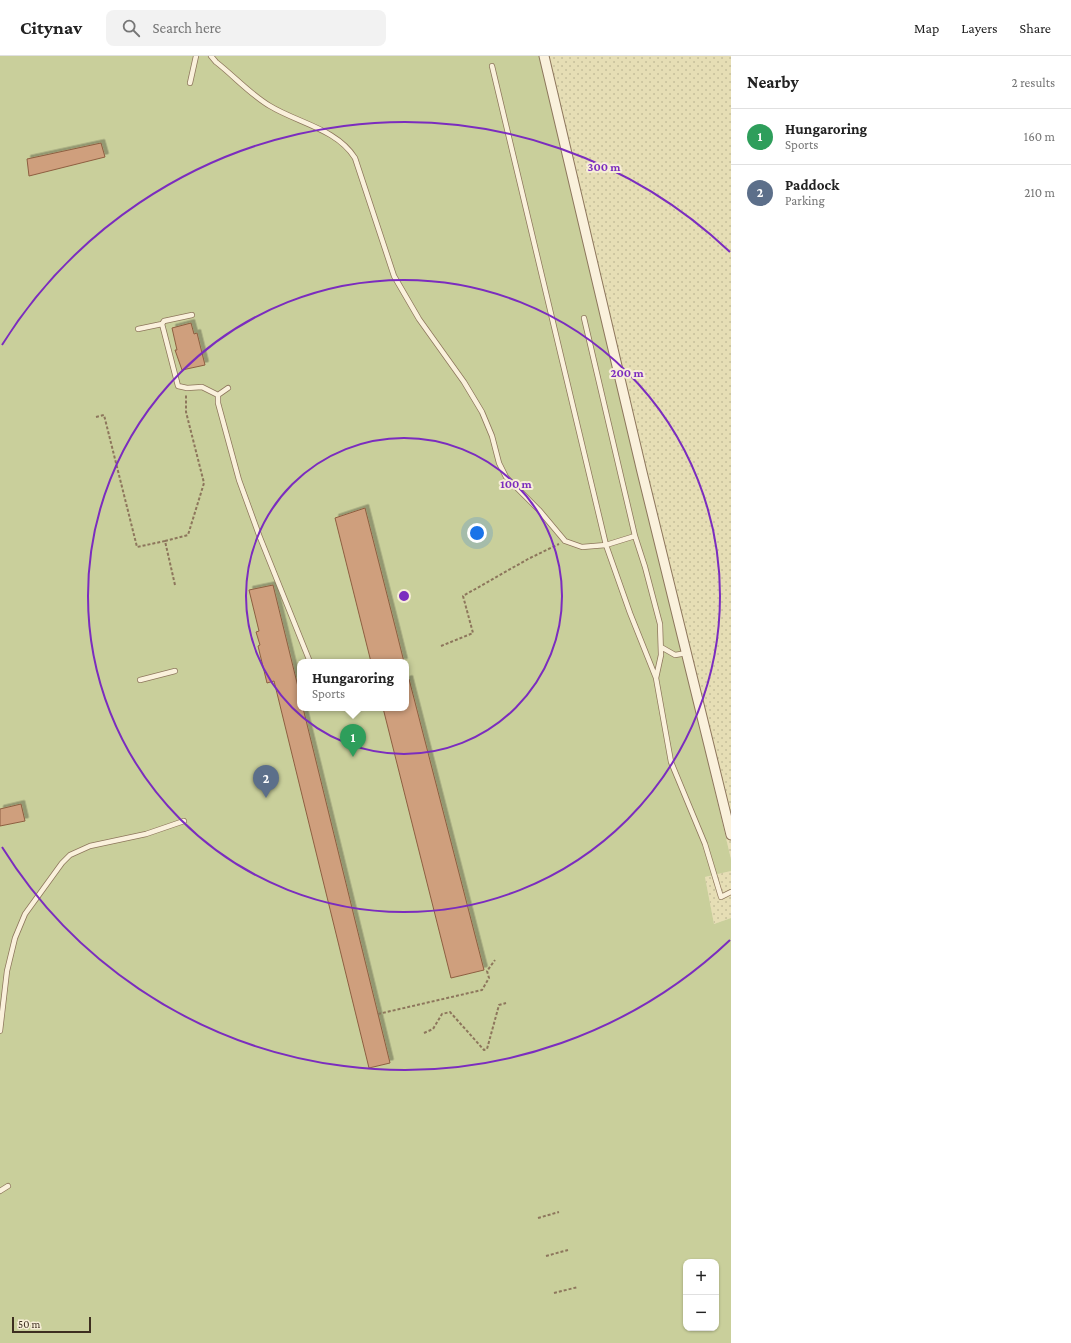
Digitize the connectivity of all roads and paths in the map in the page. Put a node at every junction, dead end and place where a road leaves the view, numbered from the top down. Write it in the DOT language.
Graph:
graph roads {
  1 [pos="196,56"];
  2 [pos="211,56"];
  3 [pos="544,56"];
  4 [pos="492,66"];
  5 [pos="190,83"];
  6 [pos="192,314"];
  7 [pos="584,318"];
  8 [pos="162,324"];
  9 [pos="138,329"];
  10 [pos="228,388"];
  11 [pos="189,392"];
  12 [pos="218,395"];
  13 [pos="96,417"];
  14 [pos="635,536"];
  15 [pos="165,541"];
  16 [pos="565,541"];
  17 [pos="606,545"];
  18 [pos="175,586"];
  19 [pos="441,646"];
  20 [pos="661,647"];
  21 [pos="687,653"];
  22 [pos="309,659"];
  23 [pos="175,671"];
  24 [pos="656,678"];
  25 [pos="140,680"];
  26 [pos="184,821"];
  27 [pos="731,835"];
  28 [pos="731,892"];
  29 [pos="495,960"];
  30 [pos="506,1003"];
  31 [pos="378,1014"];
  32 [pos="0,1031"];
  33 [pos="424,1033"];
  34 [pos="8,1186"];
  35 [pos="0,1191"];
  36 [pos="559,1212"];
  37 [pos="538,1218"];
  38 [pos="568,1250"];
  39 [pos="546,1256"];
  40 [pos="578,1287"];
  41 [pos="554,1293"];
  1 -- 5 [label="lane"];
  2 -- 16 [label="lane"];
  3 -- 21 [label="street"];
  4 -- 17 [label="lane"];
  6 -- 8 [label="lane"];
  7 -- 14 [label="lane"];
  8 -- 9 [label="lane"];
  8 -- 12 [label="lane"];
  10 -- 12 [label="lane"];
  11 -- 15 [label="path"];
  12 -- 22 [label="lane"];
  13 -- 15 [label="path"];
  14 -- 17 [label="lane"];
  14 -- 20 [label="lane"];
  15 -- 18 [label="path"];
  16 -- 17 [label="lane"];
  16 -- 19 [label="path"];
  17 -- 24 [label="lane"];
  20 -- 21 [label="lane"];
  20 -- 24 [label="lane"];
  21 -- 27 [label="street"];
  23 -- 25 [label="lane"];
  24 -- 28 [label="lane"];
  26 -- 32 [label="lane"];
  29 -- 31 [label="path"];
  30 -- 33 [label="path"];
  34 -- 35 [label="lane"];
  36 -- 37 [label="path"];
  38 -- 39 [label="path"];
  40 -- 41 [label="path"];
}
